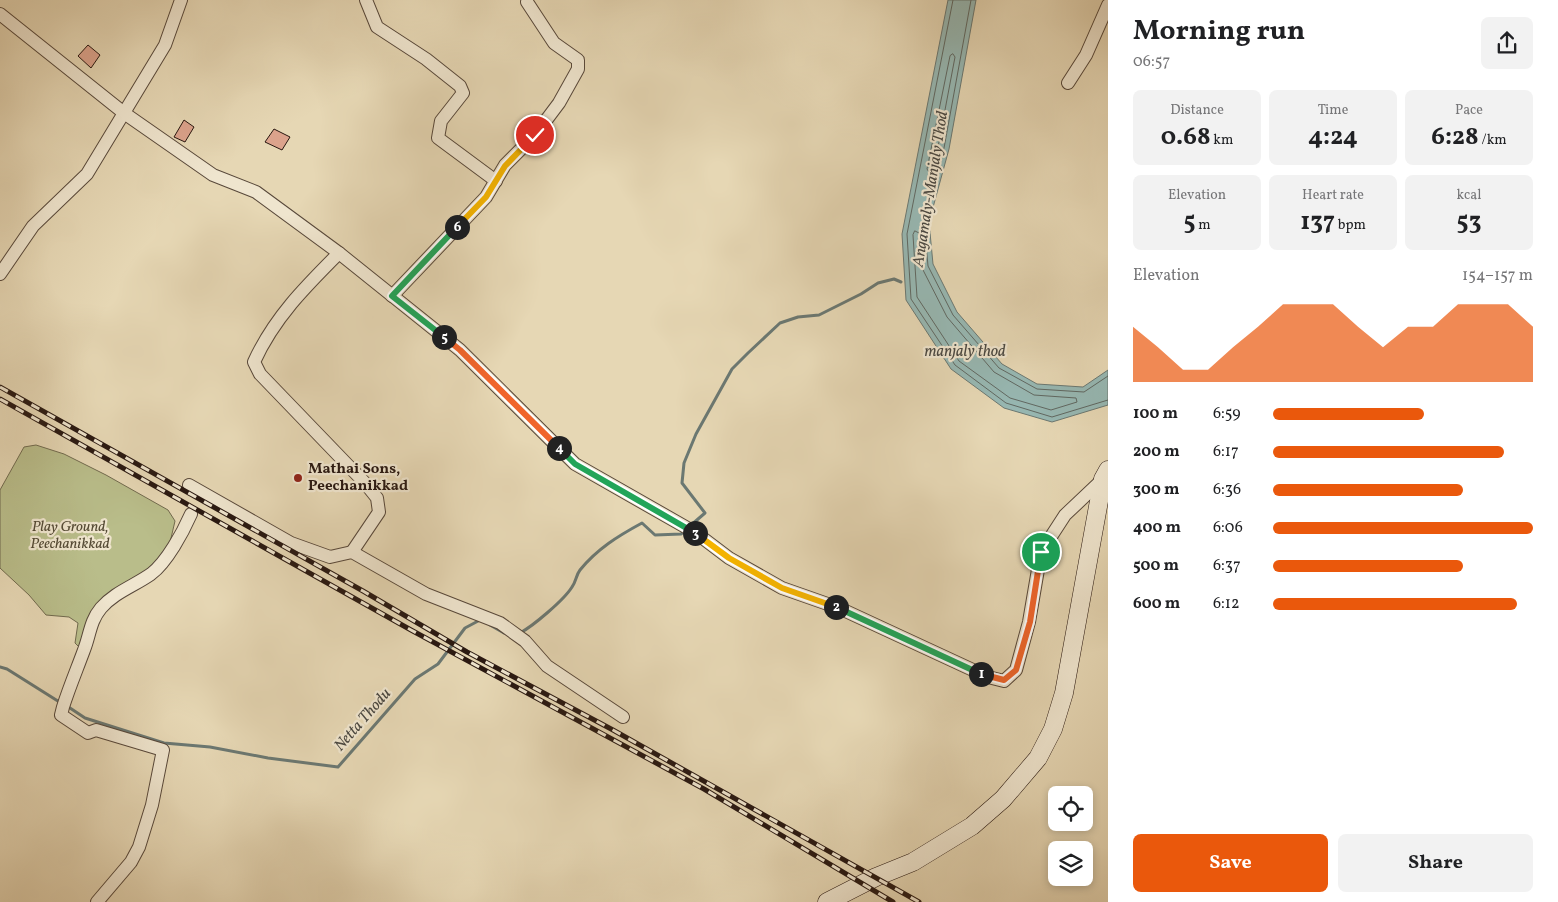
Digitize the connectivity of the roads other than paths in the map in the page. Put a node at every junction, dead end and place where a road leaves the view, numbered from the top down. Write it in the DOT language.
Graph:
graph roads {
  1 [pos="181,0"];
  2 [pos="366,0"];
  3 [pos="528,2"];
  4 [pos="1107,2"];
  5 [pos="0,14"];
  6 [pos="1068,83"];
  7 [pos="124,113"];
  8 [pos="496,181"];
  9 [pos="339,253"];
  10 [pos="0,274"];
  11 [pos="392,296"];
  12 [pos="1105,474"];
  13 [pos="189,486"];
  14 [pos="192,514"];
  15 [pos="352,552"];
  16 [pos="623,716"];
  17 [pos="97,902"];
  18 [pos="826,902"];
  1 -- 7 [label="street"];
  2 -- 8 [label="street"];
  3 -- 8 [label="street"];
  4 -- 6 [label="street"];
  5 -- 7 [label="street"];
  7 -- 9 [label="street"];
  7 -- 10 [label="street"];
  8 -- 11 [label="street"];
  9 -- 11 [label="street"];
  9 -- 15 [label="street"];
  11 -- 12 [label="street"];
  12 -- 18 [label="main road"];
  13 -- 15 [label="street"];
  14 -- 17 [label="street"];
  15 -- 16 [label="street"];
}
